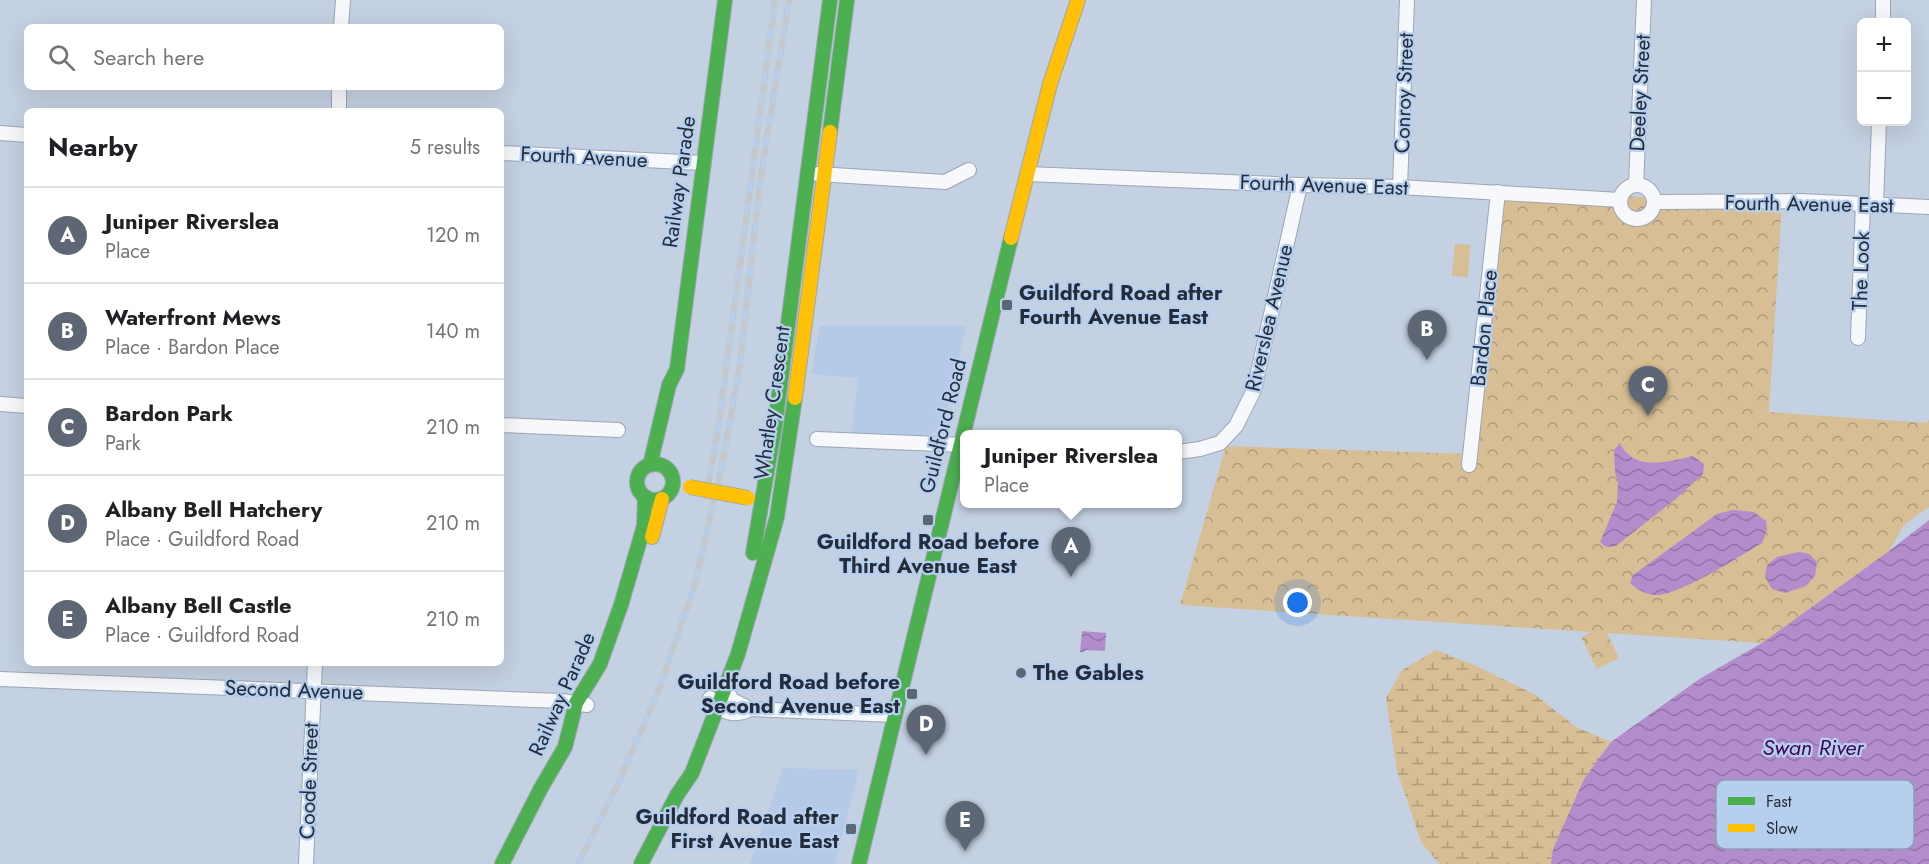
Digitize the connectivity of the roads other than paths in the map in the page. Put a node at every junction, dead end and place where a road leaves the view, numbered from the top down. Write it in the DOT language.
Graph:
graph roads {
  1 [pos="343,0"];
  2 [pos="724,0"];
  3 [pos="830,0"];
  4 [pos="847,0"];
  5 [pos="1078,0"];
  6 [pos="1407,0"];
  7 [pos="1644,0"];
  8 [pos="1883,0"];
  9 [pos="1882,18"];
  10 [pos="341,24"];
  11 [pos="339,90"];
  12 [pos="339,108"];
  13 [pos="1879,126"];
  14 [pos="0,133"];
  15 [pos="24,135"];
  16 [pos="504,153"];
  17 [pos="704,163"];
  18 [pos="969,170"];
  19 [pos="806,173"];
  20 [pos="1027,174"];
  21 [pos="824,175"];
  22 [pos="1636,185"];
  23 [pos="1300,186"];
  24 [pos="1400,187"];
  25 [pos="1498,192"];
  26 [pos="1620,200"];
  27 [pos="1654,202"];
  28 [pos="1870,203"];
  29 [pos="1929,207"];
  30 [pos="1858,338"];
  31 [pos="677,369"];
  32 [pos="0,405"];
  33 [pos="24,406"];
  34 [pos="504,425"];
  35 [pos="618,430"];
  36 [pos="966,430"];
  37 [pos="817,439"];
  38 [pos="960,445"];
  39 [pos="1182,451"];
  40 [pos="960,453"];
  41 [pos="650,465"];
  42 [pos="1469,465"];
  43 [pos="666,468"];
  44 [pos="673,481"];
  45 [pos="690,493"];
  46 [pos="645,497"];
  47 [pos="664,498"];
  48 [pos="762,507"];
  49 [pos="778,510"];
  50 [pos="315,666"];
  51 [pos="0,679"];
  52 [pos="726,689"];
  53 [pos="313,691"];
  54 [pos="582,704"];
  55 [pos="714,704"];
  56 [pos="750,709"];
  57 [pos="894,715"];
  58 [pos="306,864"];
  59 [pos="502,864"];
  60 [pos="515,864"];
  61 [pos="641,864"];
  62 [pos="859,864"];
  1 -- 10 [label="street"];
  2 -- 17 [label="main road, Railway Parade"];
  3 -- 19 [label="main road, Whatley Crescent"];
  4 -- 21 [label="main road, Whatley Crescent"];
  5 -- 20 [label="main road, Guildford Road"];
  6 -- 24 [label="street, Conroy Street"];
  7 -- 22 [label="street, Deeley Street"];
  8 -- 9 [label="street"];
  11 -- 12 [label="street"];
  13 -- 28 [label="street, The Look"];
  14 -- 15 [label="street"];
  16 -- 17 [label="street, Fourth Avenue"];
  17 -- 31 [label="main road, Railway Parade"];
  18 -- 21 [label="street"];
  19 -- 21 [label="street"];
  19 -- 48 [label="main road, Whatley Crescent"];
  20 -- 23 [label="street, Fourth Avenue East"];
  20 -- 36 [label="main road, Guildford Road"];
  21 -- 49 [label="main road, Whatley Crescent"];
  22 -- 26 [label="street"];
  22 -- 27 [label="street"];
  23 -- 24 [label="street, Fourth Avenue East"];
  23 -- 39 [label="street, Riverslea Avenue"];
  24 -- 25 [label="street, Fourth Avenue East"];
  25 -- 26 [label="street, Fourth Avenue East"];
  25 -- 42 [label="street, Bardon Place"];
  26 -- 27 [label="street"];
  27 -- 28 [label="street, Fourth Avenue East"];
  28 -- 29 [label="street, Fourth Avenue East"];
  28 -- 30 [label="street, The Look"];
  31 -- 41 [label="main road, Railway Parade"];
  31 -- 43 [label="main road, Railway Parade"];
  32 -- 33 [label="street"];
  34 -- 35 [label="street"];
  37 -- 38 [label="street"];
  40 -- 57 [label="main road, Guildford Road"];
  41 -- 43 [label="main road"];
  41 -- 46 [label="main road"];
  43 -- 44 [label="main road"];
  44 -- 45 [label="main road"];
  44 -- 47 [label="main road"];
  45 -- 47 [label="main road"];
  45 -- 48 [label="main road, bridge"];
  46 -- 47 [label="main road"];
  46 -- 54 [label="main road, Railway Parade"];
  47 -- 54 [label="main road, Railway Parade"];
  48 -- 49 [label="main road"];
  48 -- 55 [label="main road, Whatley Crescent"];
  49 -- 52 [label="main road, Whatley Crescent"];
  50 -- 53 [label="street, Coode Street"];
  51 -- 53 [label="street, Second Avenue"];
  52 -- 55 [label="main road, Whatley Crescent"];
  52 -- 56 [label="street"];
  53 -- 54 [label="street, Second Avenue"];
  53 -- 58 [label="street, Coode Street"];
  54 -- 59 [label="main road, Railway Parade"];
  54 -- 60 [label="main road, Railway Parade"];
  55 -- 56 [label="street"];
  55 -- 61 [label="main road, Whatley Crescent"];
  56 -- 57 [label="street"];
  57 -- 62 [label="main road, Guildford Road"];
}
